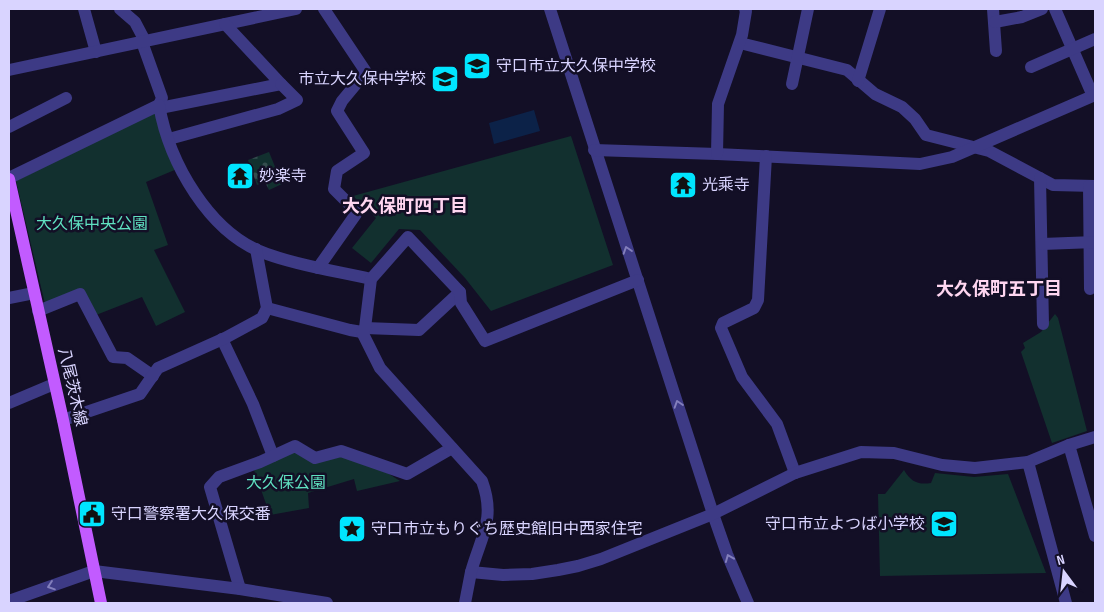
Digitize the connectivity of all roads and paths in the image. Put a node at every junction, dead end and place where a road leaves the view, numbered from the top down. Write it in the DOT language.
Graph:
graph roads {
  1 [pos="84,9"];
  2 [pos="120,9"];
  3 [pos="296,9"];
  4 [pos="324,9"];
  5 [pos="550,9"];
  6 [pos="745,9"];
  7 [pos="808,9"];
  8 [pos="880,9"];
  9 [pos="993,9"];
  10 [pos="1042,9"];
  11 [pos="1055,9"];
  12 [pos="276,11"];
  13 [pos="995,22"];
  14 [pos="225,24"];
  15 [pos="1095,39"];
  16 [pos="144,42"];
  17 [pos="740,43"];
  18 [pos="1073,48"];
  19 [pos="996,51"];
  20 [pos="96,52"];
  21 [pos="798,56"];
  22 [pos="1031,67"];
  23 [pos="9,70"];
  24 [pos="858,81"];
  25 [pos="281,84"];
  26 [pos="792,84"];
  27 [pos="1094,95"];
  28 [pos="66,98"];
  29 [pos="160,107"];
  30 [pos="9,127"];
  31 [pos="169,139"];
  32 [pos="970,148"];
  33 [pos="594,150"];
  34 [pos="717,154"];
  35 [pos="766,156"];
  36 [pos="9,178"];
  37 [pos="1040,178"];
  38 [pos="1092,186"];
  39 [pos="1092,242"];
  40 [pos="1042,244"];
  41 [pos="256,249"];
  42 [pos="318,268"];
  43 [pos="371,279"];
  44 [pos="638,280"];
  45 [pos="1090,289"];
  46 [pos="460,292"];
  47 [pos="34,293"];
  48 [pos="9,298"];
  49 [pos="267,308"];
  50 [pos="38,311"];
  51 [pos="1043,324"];
  52 [pos="363,330"];
  53 [pos="222,339"];
  54 [pos="153,376"];
  55 [pos="54,384"];
  56 [pos="9,403"];
  57 [pos="62,420"];
  58 [pos="1095,437"];
  59 [pos="1069,445"];
  60 [pos="452,448"];
  61 [pos="273,456"];
  62 [pos="1028,462"];
  63 [pos="795,473"];
  64 [pos="713,514"];
  65 [pos="1095,536"];
  66 [pos="94,571"];
  67 [pos="471,572"];
  68 [pos="240,589"];
  69 [pos="9,601"];
  70 [pos="101,603"];
  71 [pos="327,603"];
  72 [pos="465,603"];
  73 [pos="748,603"];
  74 [pos="1066,603"];
  1 -- 20 [label="street"];
  2 -- 16 [label="street"];
  3 -- 12 [label="street"];
  4 -- 42 [label="street"];
  5 -- 33 [label="street"];
  6 -- 17 [label="street"];
  7 -- 21 [label="street"];
  8 -- 24 [label="street"];
  9 -- 13 [label="street"];
  10 -- 13 [label="street"];
  11 -- 18 [label="street"];
  12 -- 14 [label="street"];
  13 -- 19 [label="street"];
  14 -- 16 [label="street"];
  14 -- 25 [label="street"];
  15 -- 18 [label="street"];
  16 -- 20 [label="street"];
  16 -- 29 [label="street"];
  17 -- 21 [label="street"];
  17 -- 34 [label="street"];
  18 -- 22 [label="street"];
  18 -- 27 [label="street"];
  20 -- 23 [label="street"];
  21 -- 24 [label="street"];
  21 -- 26 [label="street"];
  24 -- 32 [label="street"];
  25 -- 29 [label="street"];
  25 -- 31 [label="street"];
  27 -- 32 [label="street"];
  28 -- 30 [label="street"];
  29 -- 31 [label="street"];
  29 -- 36 [label="street"];
  31 -- 41 [label="street"];
  32 -- 35 [label="street"];
  32 -- 37 [label="street"];
  33 -- 34 [label="street"];
  44 -- 33 [label="street, one-way"];
  34 -- 35 [label="street"];
  35 -- 63 [label="street"];
  36 -- 47 [label="main road, 八尾茨木線"];
  37 -- 38 [label="street"];
  37 -- 40 [label="street"];
  38 -- 39 [label="street"];
  39 -- 40 [label="street"];
  39 -- 45 [label="street"];
  40 -- 51 [label="street"];
  41 -- 42 [label="street"];
  41 -- 49 [label="street"];
  42 -- 43 [label="street"];
  43 -- 46 [label="street"];
  43 -- 52 [label="street"];
  44 -- 46 [label="street"];
  64 -- 44 [label="street, one-way"];
  46 -- 52 [label="street"];
  47 -- 48 [label="street"];
  47 -- 50 [label="main road, 八尾茨木線"];
  49 -- 52 [label="street"];
  49 -- 53 [label="street"];
  50 -- 54 [label="street"];
  50 -- 55 [label="main road, 八尾茨木線"];
  52 -- 60 [label="street"];
  53 -- 54 [label="street"];
  53 -- 61 [label="street"];
  54 -- 57 [label="street"];
  55 -- 56 [label="street"];
  55 -- 57 [label="main road, 八尾茨木線"];
  57 -- 66 [label="main road, 八尾茨木線"];
  58 -- 59 [label="street"];
  59 -- 62 [label="street"];
  59 -- 65 [label="street"];
  60 -- 61 [label="street"];
  60 -- 67 [label="street"];
  61 -- 68 [label="street"];
  62 -- 63 [label="street"];
  62 -- 74 [label="street"];
  63 -- 64 [label="street"];
  64 -- 67 [label="street"];
  73 -- 64 [label="street, one-way"];
  66 -- 68 [label="street"];
  66 -- 69 [label="street, one-way"];
  66 -- 70 [label="main road, 八尾茨木線"];
  67 -- 72 [label="street"];
  68 -- 71 [label="street"];
}
